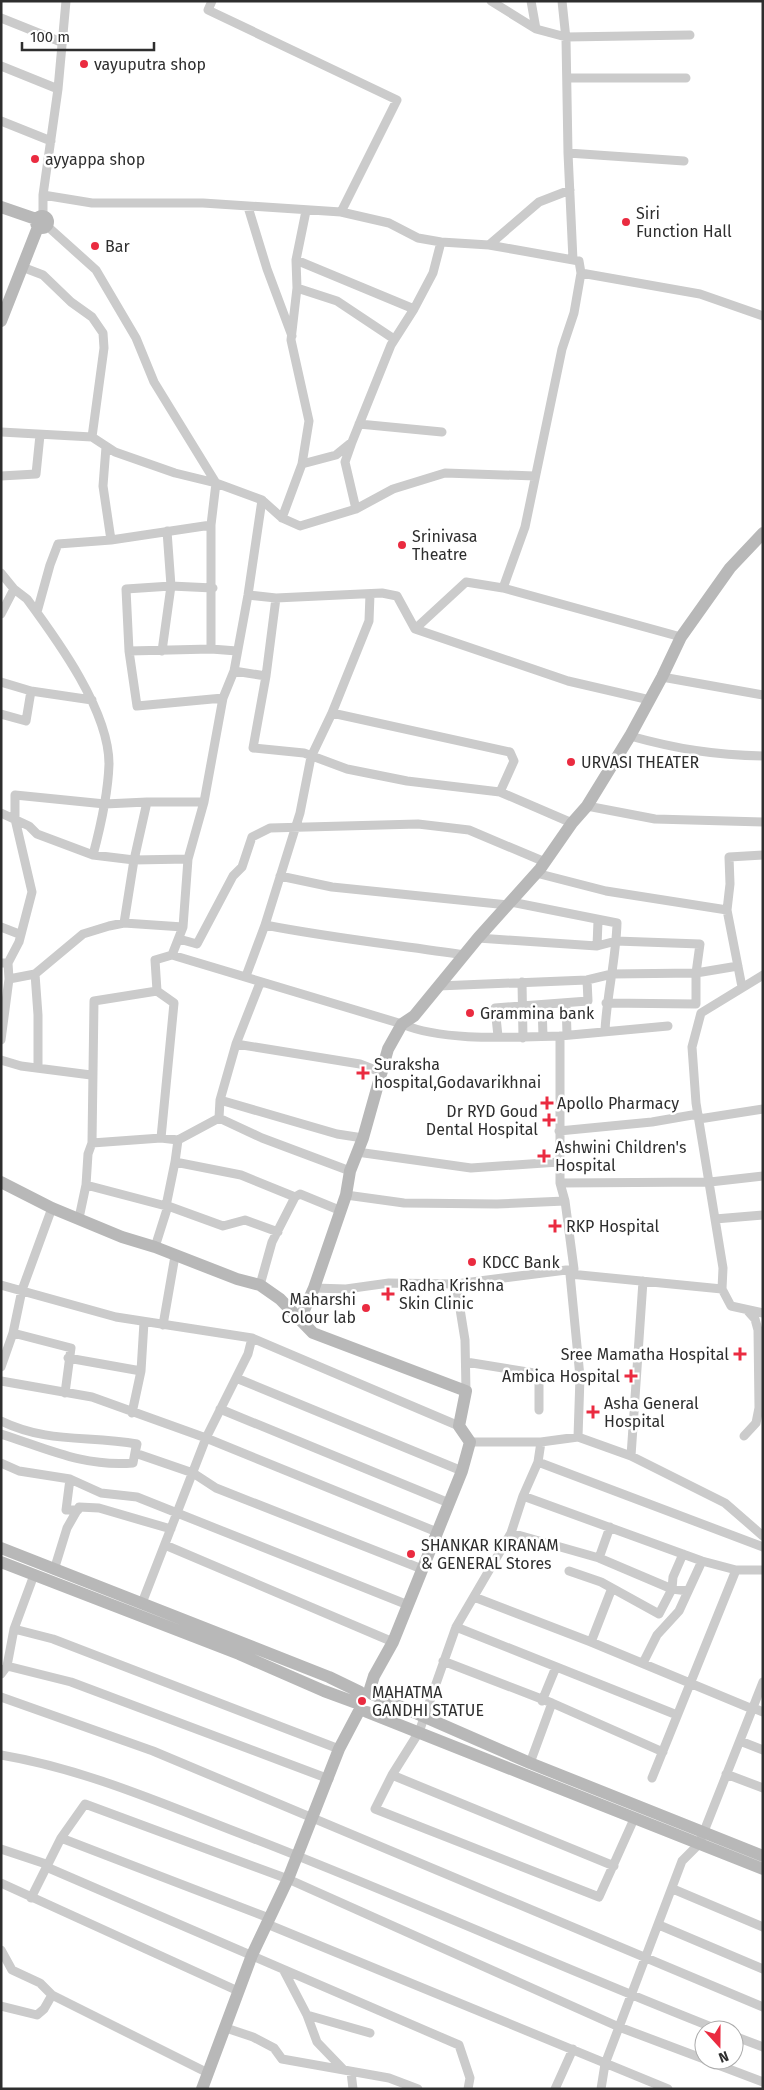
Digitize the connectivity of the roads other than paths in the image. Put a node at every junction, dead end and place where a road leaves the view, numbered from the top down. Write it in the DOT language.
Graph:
graph roads {
  1 [pos="66,1"];
  2 [pos="212,1"];
  3 [pos="491,1"];
  4 [pos="531,1"];
  5 [pos="562,1"];
  6 [pos="1,18"];
  7 [pos="536,29"];
  8 [pos="690,35"];
  9 [pos="566,37"];
  10 [pos="61,42"];
  11 [pos="1,66"];
  12 [pos="566,78"];
  13 [pos="686,78"];
  14 [pos="58,89"];
  15 [pos="1,121"];
  16 [pos="51,141"];
  17 [pos="568,153"];
  18 [pos="684,161"];
  19 [pos="570,190"];
  20 [pos="43,195"];
  21 [pos="1,206"];
  22 [pos="248,206"];
  23 [pos="306,211"];
  24 [pos="342,212"];
  25 [pos="41,222"];
  26 [pos="441,242"];
  27 [pos="490,245"];
  28 [pos="296,260"];
  29 [pos="573,260"];
  30 [pos="22,267"];
  31 [pos="581,273"];
  32 [pos="297,288"];
  33 [pos="414,309"];
  34 [pos="763,316"];
  35 [pos="1,320"];
  36 [pos="292,336"];
  37 [pos="394,339"];
  38 [pos="359,424"];
  39 [pos="1,432"];
  40 [pos="442,432"];
  41 [pos="40,435"];
  42 [pos="92,437"];
  43 [pos="352,442"];
  44 [pos="106,447"];
  45 [pos="302,464"];
  46 [pos="1,476"];
  47 [pos="536,476"];
  48 [pos="216,483"];
  49 [pos="262,500"];
  50 [pos="356,509"];
  51 [pos="282,518"];
  52 [pos="211,525"];
  53 [pos="167,531"];
  54 [pos="763,534"];
  55 [pos="111,540"];
  56 [pos="1,573"];
  57 [pos="171,586"];
  58 [pos="213,588"];
  59 [pos="503,588"];
  60 [pos="14,590"];
  61 [pos="370,594"];
  62 [pos="248,595"];
  63 [pos="276,598"];
  64 [pos="37,612"];
  65 [pos="1,614"];
  66 [pos="415,629"];
  67 [pos="681,636"];
  68 [pos="211,649"];
  69 [pos="129,651"];
  70 [pos="162,651"];
  71 [pos="237,651"];
  72 [pos="234,671"];
  73 [pos="266,676"];
  74 [pos="662,677"];
  75 [pos="1,682"];
  76 [pos="31,691"];
  77 [pos="763,695"];
  78 [pos="223,698"];
  79 [pos="92,700"];
  80 [pos="650,700"];
  81 [pos="332,713"];
  82 [pos="1,714"];
  83 [pos="630,736"];
  84 [pos="763,756"];
  85 [pos="311,757"];
  86 [pos="500,792"];
  87 [pos="147,802"];
  88 [pos="204,802"];
  89 [pos="106,804"];
  90 [pos="587,806"];
  91 [pos="1,813"];
  92 [pos="15,819"];
  93 [pos="763,822"];
  94 [pos="572,823"];
  95 [pos="296,826"];
  96 [pos="93,855"];
  97 [pos="763,855"];
  98 [pos="188,859"];
  99 [pos="134,860"];
  100 [pos="545,862"];
  101 [pos="536,873"];
  102 [pos="280,876"];
  103 [pos="510,903"];
  104 [pos="726,910"];
  105 [pos="598,921"];
  106 [pos="124,923"];
  107 [pos="265,924"];
  108 [pos="1,927"];
  109 [pos="183,927"];
  110 [pos="19,934"];
  111 [pos="478,938"];
  112 [pos="179,939"];
  113 [pos="616,941"];
  114 [pos="597,946"];
  115 [pos="172,955"];
  116 [pos="464,955"];
  117 [pos="5,963"];
  118 [pos="738,966"];
  119 [pos="696,973"];
  120 [pos="35,974"];
  121 [pos="612,974"];
  122 [pos="763,975"];
  123 [pos="246,976"];
  124 [pos="9,979"];
  125 [pos="587,980"];
  126 [pos="522,982"];
  127 [pos="260,983"];
  128 [pos="438,986"];
  129 [pos="742,987"];
  130 [pos="157,992"];
  131 [pos="566,1003"];
  132 [pos="606,1004"];
  133 [pos="542,1005"];
  134 [pos="524,1007"];
  135 [pos="402,1024"];
  136 [pos="668,1026"];
  137 [pos="605,1030"];
  138 [pos="564,1035"];
  139 [pos="498,1036"];
  140 [pos="542,1036"];
  141 [pos="523,1038"];
  142 [pos="1,1040"];
  143 [pos="236,1044"];
  144 [pos="1,1060"];
  145 [pos="38,1066"];
  146 [pos="383,1073"];
  147 [pos="92,1075"];
  148 [pos="220,1100"];
  149 [pos="763,1109"];
  150 [pos="699,1116"];
  151 [pos="219,1118"];
  152 [pos="559,1131"];
  153 [pos="161,1138"];
  154 [pos="363,1138"];
  155 [pos="178,1140"];
  156 [pos="92,1143"];
  157 [pos="357,1152"];
  158 [pos="175,1162"];
  159 [pos="559,1162"];
  160 [pos="350,1171"];
  161 [pos="763,1176"];
  162 [pos="1,1182"];
  163 [pos="710,1182"];
  164 [pos="560,1183"];
  165 [pos="86,1184"];
  166 [pos="346,1195"];
  167 [pos="295,1197"];
  168 [pos="565,1201"];
  169 [pos="167,1206"];
  170 [pos="52,1208"];
  171 [pos="339,1210"];
  172 [pos="763,1215"];
  173 [pos="79,1218"];
  174 [pos="715,1220"];
  175 [pos="278,1232"];
  176 [pos="155,1247"];
  177 [pos="175,1256"];
  178 [pos="572,1272"];
  179 [pos="643,1282"];
  180 [pos="456,1284"];
  181 [pos="1,1285"];
  182 [pos="260,1285"];
  183 [pos="314,1288"];
  184 [pos="722,1289"];
  185 [pos="22,1290"];
  186 [pos="748,1310"];
  187 [pos="763,1313"];
  188 [pos="300,1319"];
  189 [pos="144,1322"];
  190 [pos="164,1325"];
  191 [pos="13,1333"];
  192 [pos="252,1338"];
  193 [pos="68,1358"];
  194 [pos="466,1362"];
  195 [pos="1,1367"];
  196 [pos="142,1371"];
  197 [pos="236,1378"];
  198 [pos="1,1381"];
  199 [pos="466,1391"];
  200 [pos="65,1393"];
  201 [pos="220,1409"];
  202 [pos="539,1410"];
  203 [pos="132,1413"];
  204 [pos="1,1421"];
  205 [pos="459,1426"];
  206 [pos="1,1434"];
  207 [pos="744,1436"];
  208 [pos="578,1437"];
  209 [pos="206,1438"];
  210 [pos="470,1442"];
  211 [pos="542,1442"];
  212 [pos="135,1453"];
  213 [pos="630,1456"];
  214 [pos="538,1462"];
  215 [pos="1,1463"];
  216 [pos="462,1471"];
  217 [pos="193,1473"];
  218 [pos="70,1479"];
  219 [pos="523,1496"];
  220 [pos="449,1503"];
  221 [pos="78,1510"];
  222 [pos="177,1513"];
  223 [pos="610,1527"];
  224 [pos="171,1529"];
  225 [pos="438,1532"];
  226 [pos="511,1533"];
  227 [pos="763,1536"];
  228 [pos="165,1545"];
  229 [pos="763,1547"];
  230 [pos="1,1548"];
  231 [pos="683,1554"];
  232 [pos="598,1558"];
  233 [pos="702,1561"];
  234 [pos="1,1562"];
  235 [pos="422,1569"];
  236 [pos="54,1570"];
  237 [pos="736,1570"];
  238 [pos="763,1570"];
  239 [pos="569,1571"];
  240 [pos="34,1576"];
  241 [pos="612,1588"];
  242 [pos="672,1589"];
  243 [pos="688,1591"];
  244 [pos="474,1597"];
  245 [pos="142,1603"];
  246 [pos="408,1605"];
  247 [pos="456,1627"];
  248 [pos="14,1629"];
  249 [pos="393,1642"];
  250 [pos="591,1642"];
  251 [pos="443,1661"];
  252 [pos="643,1663"];
  253 [pos="7,1666"];
  254 [pos="556,1666"];
  255 [pos="1,1674"];
  256 [pos="763,1682"];
  257 [pos="690,1683"];
  258 [pos="1,1697"];
  259 [pos="363,1700"];
  260 [pos="542,1701"];
  261 [pos="552,1704"];
  262 [pos="751,1708"];
  263 [pos="763,1712"];
  264 [pos="677,1715"];
  265 [pos="425,1717"];
  266 [pos="456,1731"];
  267 [pos="419,1732"];
  268 [pos="740,1741"];
  269 [pos="449,1744"];
  270 [pos="339,1749"];
  271 [pos="763,1750"];
  272 [pos="663,1752"];
  273 [pos="1,1755"];
  274 [pos="530,1763"];
  275 [pos="726,1774"];
  276 [pos="392,1775"];
  277 [pos="652,1778"];
  278 [pos="329,1779"];
  279 [pos="763,1788"];
  280 [pos="312,1819"];
  281 [pos="634,1819"];
  282 [pos="681,1831"];
  283 [pos="61,1838"];
  284 [pos="701,1838"];
  285 [pos="714,1844"];
  286 [pos="1,1849"];
  287 [pos="297,1855"];
  288 [pos="763,1856"];
  289 [pos="46,1864"];
  290 [pos="614,1866"];
  291 [pos="763,1869"];
  292 [pos="288,1879"];
  293 [pos="1,1883"];
  294 [pos="673,1889"];
  295 [pos="32,1898"];
  296 [pos="268,1921"];
  297 [pos="659,1925"];
  298 [pos="763,1927"];
  299 [pos="1,1950"];
  300 [pos="252,1956"];
  301 [pos="646,1959"];
  302 [pos="763,1969"];
  303 [pos="1,1970"];
  304 [pos="284,1971"];
  305 [pos="22,1974"];
  306 [pos="238,1991"];
  307 [pos="52,1995"];
  308 [pos="632,1996"];
  309 [pos="1,2006"];
  310 [pos="763,2007"];
  311 [pos="307,2014"];
  312 [pos="694,2020"];
  313 [pos="619,2027"];
  314 [pos="226,2028"];
  315 [pos="370,2033"];
  316 [pos="744,2040"];
  317 [pos="763,2047"];
  318 [pos="573,2049"];
  319 [pos="694,2056"];
  320 [pos="605,2064"];
  321 [pos="347,2070"];
  322 [pos="731,2070"];
  323 [pos="208,2073"];
  324 [pos="763,2082"];
  325 [pos="202,2089"];
  326 [pos="354,2089"];
  327 [pos="418,2089"];
  328 [pos="468,2089"];
  329 [pos="555,2089"];
  330 [pos="601,2089"];
  331 [pos="668,2089"];
  1 -- 10 [label="street"];
  2 -- 24 [label="street"];
  3 -- 7 [label="street"];
  4 -- 7 [label="street"];
  5 -- 9 [label="street"];
  6 -- 10 [label="street"];
  7 -- 9 [label="street"];
  8 -- 9 [label="street"];
  9 -- 12 [label="street"];
  10 -- 14 [label="street"];
  11 -- 14 [label="street"];
  12 -- 13 [label="street"];
  12 -- 17 [label="street"];
  14 -- 16 [label="street"];
  15 -- 16 [label="street"];
  16 -- 20 [label="street"];
  17 -- 18 [label="street"];
  17 -- 19 [label="street"];
  19 -- 27 [label="street"];
  19 -- 29 [label="street"];
  20 -- 22 [label="street"];
  20 -- 25 [label="street"];
  21 -- 25 [label="main road"];
  22 -- 23 [label="street"];
  22 -- 36 [label="street"];
  23 -- 24 [label="street"];
  23 -- 28 [label="street"];
  24 -- 26 [label="street"];
  25 -- 30 [label="main road"];
  25 -- 48 [label="street"];
  26 -- 27 [label="street"];
  26 -- 33 [label="street"];
  27 -- 29 [label="street"];
  28 -- 32 [label="street"];
  28 -- 33 [label="street"];
  29 -- 31 [label="street"];
  30 -- 35 [label="main road"];
  30 -- 42 [label="street"];
  31 -- 34 [label="street"];
  31 -- 47 [label="street"];
  32 -- 36 [label="street"];
  32 -- 37 [label="street"];
  33 -- 37 [label="street"];
  36 -- 45 [label="street"];
  37 -- 38 [label="street"];
  38 -- 40 [label="street"];
  38 -- 43 [label="street"];
  39 -- 41 [label="street"];
  41 -- 42 [label="street"];
  41 -- 46 [label="street"];
  42 -- 44 [label="street"];
  43 -- 45 [label="street"];
  43 -- 50 [label="street"];
  44 -- 48 [label="street"];
  44 -- 55 [label="street"];
  45 -- 51 [label="street"];
  47 -- 50 [label="street"];
  47 -- 59 [label="street"];
  48 -- 49 [label="street"];
  48 -- 52 [label="street"];
  49 -- 51 [label="street"];
  49 -- 62 [label="street"];
  50 -- 51 [label="street"];
  52 -- 53 [label="street"];
  52 -- 58 [label="street"];
  53 -- 55 [label="street"];
  53 -- 57 [label="street"];
  54 -- 67 [label="main road"];
  55 -- 64 [label="street"];
  56 -- 60 [label="street"];
  57 -- 58 [label="street"];
  57 -- 69 [label="street"];
  57 -- 70 [label="street"];
  58 -- 68 [label="street"];
  59 -- 66 [label="street"];
  59 -- 67 [label="street"];
  60 -- 64 [label="street"];
  60 -- 65 [label="street"];
  61 -- 63 [label="street"];
  61 -- 66 [label="street"];
  61 -- 81 [label="street"];
  62 -- 63 [label="street"];
  62 -- 71 [label="street"];
  63 -- 73 [label="street"];
  64 -- 79 [label="street"];
  66 -- 80 [label="street"];
  67 -- 74 [label="main road"];
  68 -- 70 [label="street"];
  68 -- 71 [label="street"];
  69 -- 70 [label="street"];
  69 -- 78 [label="street"];
  71 -- 72 [label="street"];
  72 -- 73 [label="street"];
  72 -- 78 [label="street"];
  73 -- 85 [label="street"];
  74 -- 77 [label="street"];
  74 -- 80 [label="main road"];
  75 -- 76 [label="street"];
  76 -- 79 [label="street"];
  76 -- 82 [label="street"];
  78 -- 88 [label="street"];
  79 -- 89 [label="street"];
  80 -- 83 [label="main road"];
  81 -- 85 [label="street"];
  81 -- 86 [label="street"];
  83 -- 84 [label="street"];
  83 -- 90 [label="main road"];
  85 -- 86 [label="street"];
  85 -- 95 [label="street"];
  86 -- 94 [label="street"];
  87 -- 88 [label="street"];
  87 -- 89 [label="street"];
  87 -- 99 [label="street"];
  88 -- 98 [label="street"];
  89 -- 92 [label="street"];
  89 -- 96 [label="street"];
  90 -- 93 [label="street"];
  90 -- 94 [label="main road"];
  91 -- 92 [label="street"];
  92 -- 96 [label="street"];
  92 -- 110 [label="street"];
  94 -- 100 [label="main road"];
  95 -- 100 [label="street"];
  95 -- 102 [label="street"];
  95 -- 112 [label="street"];
  96 -- 99 [label="street"];
  97 -- 104 [label="street"];
  98 -- 99 [label="street"];
  98 -- 109 [label="street"];
  99 -- 106 [label="street"];
  100 -- 101 [label="main road"];
  101 -- 103 [label="main road"];
  101 -- 104 [label="street"];
  102 -- 103 [label="street"];
  102 -- 107 [label="street"];
  103 -- 105 [label="street"];
  103 -- 111 [label="main road"];
  104 -- 118 [label="street"];
  105 -- 113 [label="street"];
  105 -- 114 [label="street"];
  106 -- 109 [label="street"];
  106 -- 120 [label="street"];
  107 -- 116 [label="street"];
  107 -- 123 [label="street"];
  108 -- 110 [label="street"];
  109 -- 112 [label="street"];
  110 -- 117 [label="street"];
  111 -- 114 [label="street"];
  111 -- 116 [label="main road"];
  112 -- 115 [label="street"];
  113 -- 114 [label="street"];
  113 -- 119 [label="street"];
  113 -- 121 [label="street"];
  115 -- 123 [label="street"];
  115 -- 130 [label="street"];
  116 -- 128 [label="main road"];
  117 -- 124 [label="street"];
  118 -- 119 [label="street"];
  118 -- 129 [label="street"];
  119 -- 121 [label="street"];
  119 -- 132 [label="street"];
  120 -- 124 [label="street"];
  120 -- 145 [label="street"];
  121 -- 125 [label="street"];
  121 -- 132 [label="street"];
  122 -- 129 [label="street"];
  123 -- 127 [label="street"];
  124 -- 142 [label="street"];
  125 -- 126 [label="street"];
  125 -- 131 [label="street"];
  126 -- 128 [label="street"];
  126 -- 134 [label="street"];
  127 -- 135 [label="street"];
  127 -- 143 [label="street"];
  128 -- 135 [label="main road"];
  129 -- 150 [label="street"];
  130 -- 147 [label="street"];
  130 -- 153 [label="street"];
  131 -- 133 [label="street"];
  131 -- 138 [label="street"];
  132 -- 137 [label="street"];
  133 -- 134 [label="street"];
  133 -- 140 [label="street"];
  134 -- 139 [label="street"];
  134 -- 141 [label="street"];
  135 -- 139 [label="street"];
  135 -- 146 [label="main road"];
  136 -- 137 [label="street"];
  137 -- 138 [label="street"];
  138 -- 140 [label="street"];
  138 -- 152 [label="street"];
  139 -- 141 [label="street"];
  140 -- 141 [label="street"];
  143 -- 146 [label="street"];
  143 -- 148 [label="street"];
  144 -- 145 [label="street"];
  145 -- 147 [label="street"];
  146 -- 154 [label="main road"];
  147 -- 156 [label="street"];
  148 -- 151 [label="street"];
  148 -- 154 [label="street"];
  149 -- 150 [label="street"];
  150 -- 152 [label="street"];
  150 -- 163 [label="street"];
  151 -- 155 [label="street"];
  151 -- 160 [label="street"];
  152 -- 159 [label="street"];
  153 -- 155 [label="street"];
  153 -- 156 [label="street"];
  154 -- 157 [label="main road"];
  155 -- 158 [label="street"];
  156 -- 165 [label="street"];
  157 -- 159 [label="street"];
  157 -- 160 [label="main road"];
  158 -- 167 [label="street"];
  158 -- 169 [label="street"];
  159 -- 164 [label="street"];
  160 -- 166 [label="main road"];
  161 -- 163 [label="street"];
  162 -- 170 [label="main road"];
  163 -- 164 [label="street"];
  163 -- 174 [label="street"];
  164 -- 168 [label="street"];
  165 -- 169 [label="street"];
  165 -- 173 [label="street"];
  166 -- 168 [label="street"];
  166 -- 171 [label="main road"];
  167 -- 171 [label="street"];
  167 -- 175 [label="street"];
  168 -- 178 [label="street"];
  169 -- 175 [label="street"];
  169 -- 176 [label="street"];
  170 -- 173 [label="main road"];
  170 -- 185 [label="street"];
  171 -- 183 [label="main road"];
  172 -- 174 [label="street"];
  173 -- 176 [label="main road"];
  174 -- 184 [label="street"];
  175 -- 182 [label="street"];
  176 -- 177 [label="main road"];
  177 -- 182 [label="main road"];
  177 -- 190 [label="street"];
  178 -- 179 [label="street"];
  178 -- 180 [label="street"];
  178 -- 208 [label="street"];
  179 -- 184 [label="street"];
  179 -- 213 [label="street"];
  180 -- 183 [label="street"];
  180 -- 194 [label="street"];
  181 -- 185 [label="street"];
  182 -- 188 [label="main road"];
  183 -- 188 [label="main road"];
  184 -- 186 [label="street"];
  185 -- 189 [label="street"];
  185 -- 191 [label="street"];
  186 -- 187 [label="street"];
  186 -- 207 [label="street"];
  188 -- 199 [label="main road"];
  189 -- 190 [label="street"];
  189 -- 196 [label="street"];
  190 -- 192 [label="street"];
  191 -- 193 [label="street"];
  191 -- 195 [label="street"];
  192 -- 197 [label="street"];
  192 -- 205 [label="street"];
  193 -- 196 [label="street"];
  193 -- 200 [label="street"];
  194 -- 199 [label="street"];
  194 -- 202 [label="street"];
  196 -- 203 [label="street"];
  197 -- 201 [label="street"];
  197 -- 216 [label="street"];
  198 -- 200 [label="street"];
  199 -- 205 [label="main road"];
  200 -- 203 [label="street"];
  201 -- 209 [label="street"];
  201 -- 220 [label="street"];
  203 -- 209 [label="street"];
  204 -- 212 [label="street"];
  205 -- 210 [label="main road"];
  206 -- 212 [label="street"];
  208 -- 211 [label="street"];
  208 -- 213 [label="street"];
  209 -- 217 [label="street"];
  209 -- 225 [label="street"];
  210 -- 211 [label="street"];
  210 -- 216 [label="main road"];
  211 -- 214 [label="street"];
  212 -- 217 [label="street"];
  213 -- 227 [label="street"];
  214 -- 219 [label="street"];
  214 -- 229 [label="street"];
  215 -- 218 [label="street"];
  216 -- 220 [label="main road"];
  217 -- 222 [label="street"];
  217 -- 235 [label="street"];
  218 -- 221 [label="street"];
  218 -- 222 [label="street"];
  219 -- 223 [label="street"];
  219 -- 226 [label="street"];
  220 -- 225 [label="main road"];
  221 -- 224 [label="street"];
  221 -- 236 [label="street"];
  222 -- 224 [label="street"];
  222 -- 246 [label="street"];
  223 -- 231 [label="street"];
  223 -- 232 [label="street"];
  224 -- 228 [label="street"];
  225 -- 235 [label="main road"];
  226 -- 232 [label="street"];
  226 -- 244 [label="street"];
  228 -- 245 [label="street"];
  228 -- 249 [label="street"];
  230 -- 236 [label="main road"];
  231 -- 233 [label="street"];
  231 -- 242 [label="street"];
  232 -- 242 [label="street"];
  233 -- 237 [label="street"];
  233 -- 243 [label="street"];
  234 -- 240 [label="main road"];
  235 -- 246 [label="main road"];
  236 -- 245 [label="main road"];
  237 -- 238 [label="street"];
  237 -- 257 [label="street"];
  239 -- 241 [label="street"];
  240 -- 248 [label="street"];
  240 -- 259 [label="main road"];
  241 -- 242 [label="street"];
  241 -- 250 [label="street"];
  242 -- 243 [label="street"];
  243 -- 252 [label="street"];
  244 -- 247 [label="street"];
  244 -- 250 [label="street"];
  245 -- 259 [label="main road"];
  246 -- 249 [label="main road"];
  247 -- 251 [label="street"];
  247 -- 254 [label="street"];
  248 -- 253 [label="street"];
  248 -- 270 [label="street"];
  249 -- 259 [label="main road"];
  250 -- 252 [label="street"];
  251 -- 260 [label="street"];
  251 -- 265 [label="street"];
  252 -- 257 [label="street"];
  253 -- 255 [label="street"];
  253 -- 278 [label="street"];
  254 -- 260 [label="street"];
  254 -- 264 [label="street"];
  256 -- 262 [label="street"];
  257 -- 262 [label="street"];
  257 -- 264 [label="street"];
  258 -- 280 [label="street"];
  259 -- 265 [label="main road"];
  259 -- 267 [label="main road"];
  259 -- 270 [label="main road"];
  260 -- 261 [label="street"];
  261 -- 272 [label="street"];
  261 -- 274 [label="street"];
  262 -- 263 [label="street"];
  262 -- 268 [label="street"];
  264 -- 272 [label="street"];
  265 -- 266 [label="main road"];
  265 -- 267 [label="street"];
  266 -- 269 [label="main road"];
  266 -- 274 [label="main road"];
  267 -- 269 [label="main road"];
  267 -- 276 [label="street"];
  268 -- 271 [label="street"];
  268 -- 275 [label="street"];
  269 -- 281 [label="main road"];
  270 -- 278 [label="main road"];
  272 -- 277 [label="street"];
  273 -- 287 [label="street"];
  274 -- 282 [label="main road"];
  275 -- 279 [label="street"];
  275 -- 284 [label="street"];
  276 -- 290 [label="street"];
  276 -- 290 [label="street"];
  278 -- 280 [label="main road"];
  280 -- 287 [label="main road"];
  280 -- 301 [label="street"];
  281 -- 282 [label="main road"];
  281 -- 290 [label="street"];
  282 -- 284 [label="main road"];
  283 -- 289 [label="street"];
  283 -- 292 [label="street"];
  283 -- 296 [label="street"];
  284 -- 285 [label="main road"];
  284 -- 294 [label="street"];
  285 -- 288 [label="main road"];
  285 -- 291 [label="main road"];
  286 -- 289 [label="street"];
  287 -- 292 [label="main road"];
  287 -- 308 [label="street"];
  289 -- 295 [label="street"];
  289 -- 300 [label="street"];
  292 -- 296 [label="main road"];
  292 -- 313 [label="street"];
  293 -- 295 [label="street"];
  294 -- 297 [label="street"];
  294 -- 298 [label="street"];
  295 -- 306 [label="street"];
  296 -- 300 [label="main road"];
  296 -- 318 [label="street"];
  297 -- 301 [label="street"];
  297 -- 302 [label="street"];
  299 -- 305 [label="street"];
  300 -- 304 [label="street"];
  300 -- 306 [label="main road"];
  301 -- 308 [label="street"];
  301 -- 310 [label="street"];
  303 -- 305 [label="street"];
  304 -- 311 [label="street"];
  304 -- 328 [label="street"];
  305 -- 307 [label="street"];
  306 -- 314 [label="main road"];
  307 -- 309 [label="street"];
  307 -- 323 [label="street"];
  308 -- 312 [label="street"];
  308 -- 313 [label="street"];
  311 -- 315 [label="street"];
  311 -- 321 [label="street"];
  313 -- 319 [label="street"];
  313 -- 320 [label="street"];
  314 -- 321 [label="street"];
  314 -- 323 [label="main road"];
  316 -- 317 [label="street"];
  318 -- 320 [label="street"];
  318 -- 329 [label="street"];
  320 -- 330 [label="street"];
  320 -- 331 [label="street"];
  321 -- 326 [label="street"];
  321 -- 327 [label="street"];
  322 -- 324 [label="street"];
  323 -- 325 [label="main road"];
}
